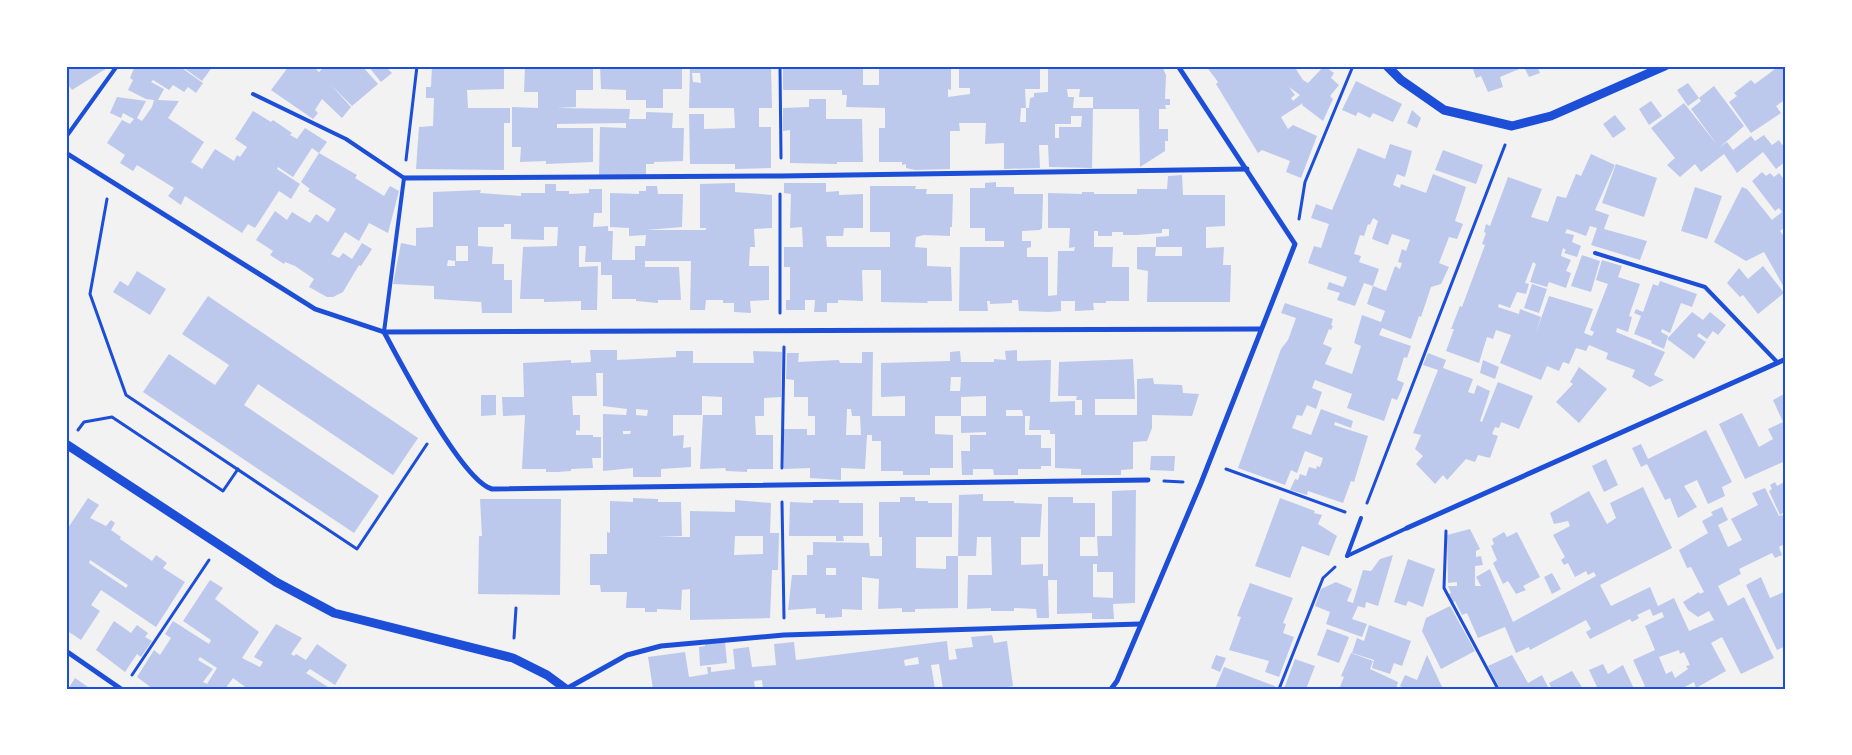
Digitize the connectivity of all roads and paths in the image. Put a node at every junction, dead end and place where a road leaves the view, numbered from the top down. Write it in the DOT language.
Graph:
graph roads {
  1 [pos="116,66"];
  2 [pos="417,66"];
  3 [pos="1178,66"];
  4 [pos="1353,66"];
  5 [pos="1387,66"];
  6 [pos="1665,66"];
  7 [pos="253,94"];
  8 [pos="1512,126"];
  9 [pos="66,137"];
  10 [pos="66,154"];
  11 [pos="1247,168"];
  12 [pos="404,178"];
  13 [pos="111,182"];
  14 [pos="1295,244"];
  15 [pos="1595,253"];
  16 [pos="1260,329"];
  17 [pos="384,332"];
  18 [pos="1786,359"];
  19 [pos="1778,363"];
  20 [pos="438,428"];
  21 [pos="67,445"];
  22 [pos="1208,463"];
  23 [pos="238,469"];
  24 [pos="1148,480"];
  25 [pos="1201,483"];
  26 [pos="1446,510"];
  27 [pos="1361,518"];
  28 [pos="1407,528"];
  29 [pos="220,545"];
  30 [pos="1347,556"];
  31 [pos="516,608"];
  32 [pos="1140,624"];
  33 [pos="66,651"];
  34 [pos="513,658"];
  35 [pos="128,681"];
  36 [pos="121,689"];
  37 [pos="566,689"];
  38 [pos="1111,689"];
  39 [pos="1279,689"];
  40 [pos="1498,689"];
  1 -- 9 [label="lane"];
  2 -- 12 [label="path"];
  3 -- 11 [label="street"];
  4 -- 14 [label="path"];
  5 -- 8 [label="street"];
  6 -- 8 [label="street"];
  7 -- 12 [label="lane"];
  8 -- 27 [label="path"];
  10 -- 13 [label="street"];
  11 -- 12 [label="street"];
  11 -- 14 [label="street"];
  12 -- 17 [label="lane"];
  13 -- 17 [label="street"];
  13 -- 23 [label="path"];
  14 -- 16 [label="street"];
  15 -- 19 [label="lane"];
  16 -- 17 [label="street"];
  16 -- 22 [label="street"];
  17 -- 20 [label="street"];
  18 -- 19 [label="street"];
  19 -- 26 [label="street"];
  20 -- 23 [label="path"];
  20 -- 24 [label="street"];
  21 -- 23 [label="path"];
  21 -- 29 [label="street"];
  22 -- 25 [label="street"];
  22 -- 27 [label="path"];
  24 -- 25 [label="path"];
  25 -- 32 [label="street"];
  26 -- 28 [label="street"];
  26 -- 40 [label="path"];
  27 -- 30 [label="lane"];
  28 -- 30 [label="lane"];
  29 -- 34 [label="street"];
  29 -- 35 [label="path"];
  30 -- 39 [label="path"];
  31 -- 34 [label="path"];
  32 -- 37 [label="street"];
  32 -- 38 [label="street"];
  33 -- 36 [label="street"];
  34 -- 37 [label="street"];
}
